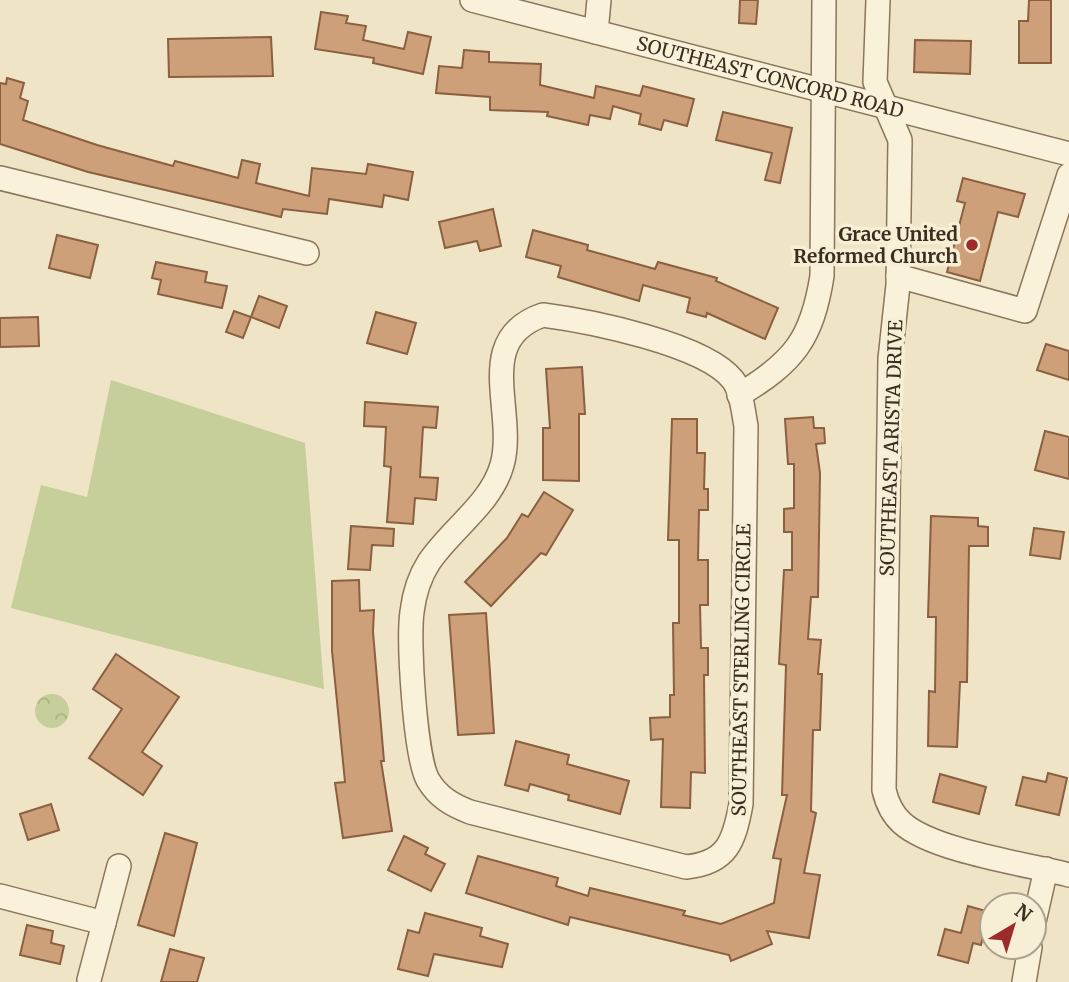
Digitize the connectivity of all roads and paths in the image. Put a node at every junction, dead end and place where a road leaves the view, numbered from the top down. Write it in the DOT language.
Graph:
graph roads {
  1 [pos="472,0"];
  2 [pos="599,0"];
  3 [pos="824,0"];
  4 [pos="878,0"];
  5 [pos="596,32"];
  6 [pos="823,91"];
  7 [pos="886,106"];
  8 [pos="1069,154"];
  9 [pos="1069,175"];
  10 [pos="0,178"];
  11 [pos="307,253"];
  12 [pos="898,276"];
  13 [pos="739,395"];
  14 [pos="119,866"];
  15 [pos="1046,869"];
  16 [pos="1069,875"];
  17 [pos="1041,891"];
  18 [pos="0,896"];
  19 [pos="104,923"];
  20 [pos="1028,961"];
  21 [pos="89,980"];
  22 [pos="1024,982"];
  1 -- 5 [label="street, SOUTHEAST CONCORD ROAD"];
  2 -- 5 [label="street"];
  3 -- 6 [label="street"];
  4 -- 7 [label="street, SOUTHEAST ARISTA DRIVE"];
  5 -- 6 [label="street, SOUTHEAST CONCORD ROAD"];
  6 -- 7 [label="street, SOUTHEAST CONCORD ROAD"];
  6 -- 13 [label="street"];
  7 -- 8 [label="street, SOUTHEAST CONCORD ROAD"];
  7 -- 12 [label="street, SOUTHEAST ARISTA DRIVE"];
  9 -- 12 [label="street"];
  10 -- 11 [label="street"];
  12 -- 15 [label="street, SOUTHEAST ARISTA DRIVE"];
  13 -- 13 [label="street, SOUTHEAST STERLING CIRCLE"];
  14 -- 19 [label="street"];
  15 -- 16 [label="street"];
  15 -- 17 [label="street"];
  18 -- 19 [label="street"];
  19 -- 21 [label="street"];
  20 -- 22 [label="street"];
}
